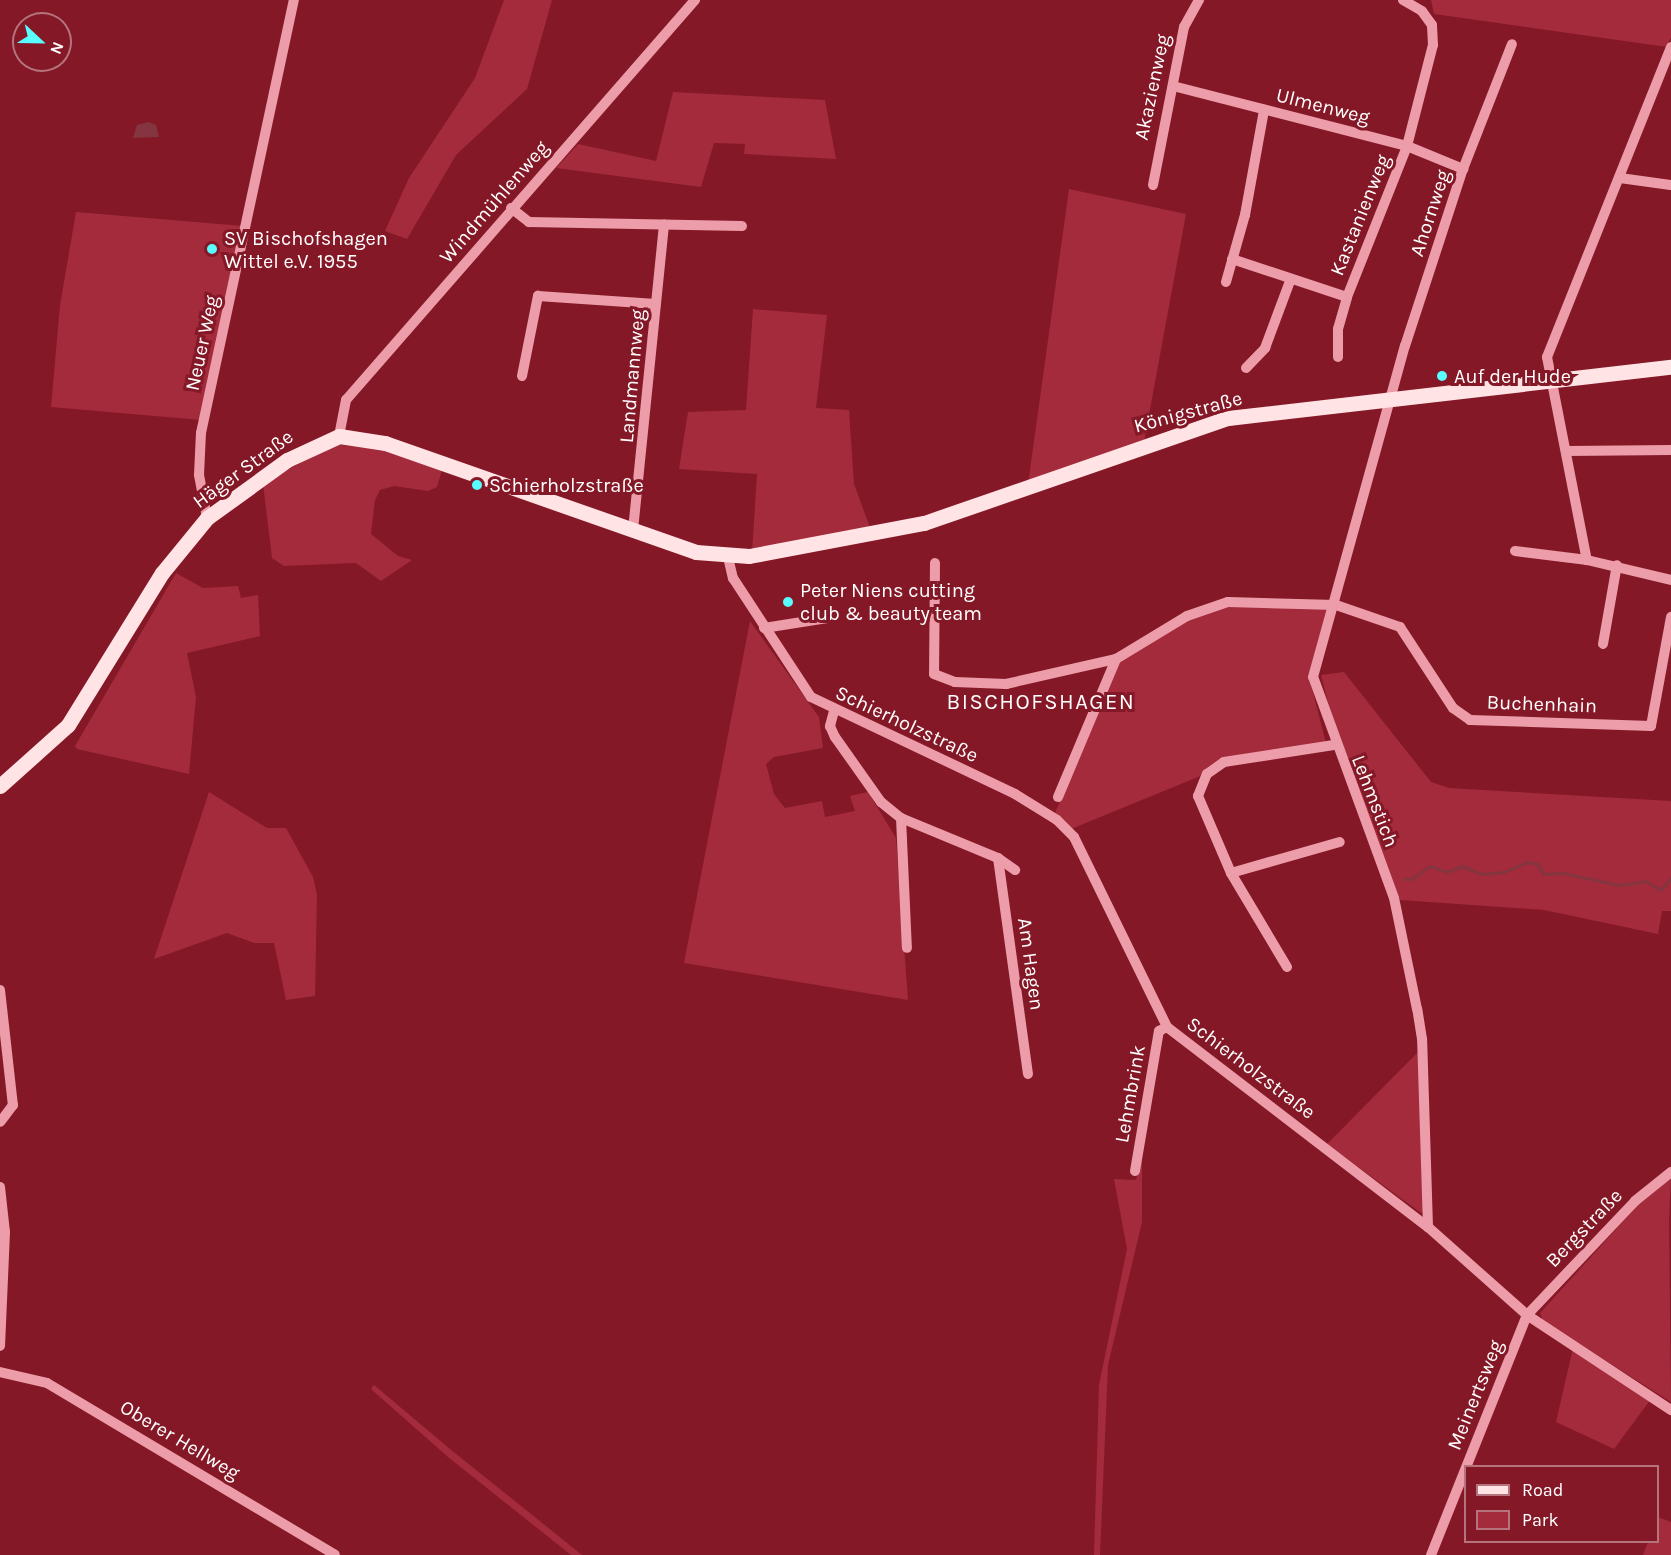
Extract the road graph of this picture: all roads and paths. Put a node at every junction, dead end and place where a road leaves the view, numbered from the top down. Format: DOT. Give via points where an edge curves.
graph roads {
  1 [pos="294,0"];
  2 [pos="695,0"];
  3 [pos="1199,0"];
  4 [pos="1403,0"];
  5 [pos="1512,44"];
  6 [pos="1671,47"];
  7 [pos="1173,86"];
  8 [pos="1264,110"];
  9 [pos="1407,146"];
  10 [pos="1463,169"];
  11 [pos="1620,178"];
  12 [pos="1153,185"];
  13 [pos="1671,185"];
  14 [pos="511,208"];
  15 [pos="664,225"];
  16 [pos="742,226"];
  17 [pos="1232,259"];
  18 [pos="1290,281"];
  19 [pos="1226,282"];
  20 [pos="1347,297"];
  21 [pos="656,304"];
  22 [pos="1338,357"];
  23 [pos="1671,367"];
  24 [pos="1246,368"];
  25 [pos="522,376"];
  26 [pos="1550,381"];
  27 [pos="1392,398"];
  28 [pos="339,436"];
  29 [pos="1671,450"];
  30 [pos="1567,451"];
  31 [pos="207,518"];
  32 [pos="633,530"];
  33 [pos="1515,551"];
  34 [pos="729,557"];
  35 [pos="1587,560"];
  36 [pos="935,563"];
  37 [pos="1617,565"];
  38 [pos="1671,580"];
  39 [pos="1335,605"];
  40 [pos="1671,617"];
  41 [pos="827,618"];
  42 [pos="764,628"];
  43 [pos="1603,644"];
  44 [pos="1116,659"];
  45 [pos="834,711"];
  46 [pos="1334,745"];
  47 [pos="0,786"];
  48 [pos="1058,797"];
  49 [pos="901,818"];
  50 [pos="1340,842"];
  51 [pos="998,858"];
  52 [pos="1016,870"];
  53 [pos="1231,873"];
  54 [pos="907,948"];
  55 [pos="1287,967"];
  56 [pos="0,990"];
  57 [pos="1167,1027"];
  58 [pos="1028,1074"];
  59 [pos="0,1122"];
  60 [pos="1134,1171"];
  61 [pos="1671,1172"];
  62 [pos="0,1187"];
  63 [pos="1428,1227"];
  64 [pos="1527,1315"];
  65 [pos="0,1346"];
  66 [pos="0,1372"];
  67 [pos="1671,1410"];
  68 [pos="1467,1465"];
  69 [pos="1464,1472"];
  70 [pos="335,1555"];
  71 [pos="1431,1555"];
  1 -- 31 [label="street, Neuer Weg" via="201,433 199,475"];
  2 -- 14 [label="street, Windmühlenweg"];
  3 -- 7 [label="street, Akazienweg" via="1184,27"];
  4 -- 9 [label="street" via="1422,11 1432,25 1433,45"];
  5 -- 10 [label="street, Ahornweg"];
  6 -- 11 [label="street"];
  7 -- 8 [label="street, Ulmenweg"];
  7 -- 12 [label="street, Akazienweg"];
  8 -- 9 [label="street, Ulmenweg"];
  8 -- 17 [label="street"];
  9 -- 10 [label="street, Ulmenweg"];
  9 -- 20 [label="street, Kastanienweg"];
  10 -- 27 [label="street, Ahornweg"];
  11 -- 13 [label="street"];
  11 -- 26 [label="street" via="1547,357"];
  14 -- 15 [label="street" via="529,222"];
  14 -- 28 [label="street, Windmühlenweg" via="346,400"];
  15 -- 16 [label="street"];
  15 -- 21 [label="street, Landmannweg"];
  17 -- 18 [label="street, Kastanienweg"];
  17 -- 19 [label="street"];
  18 -- 20 [label="street, Kastanienweg"];
  18 -- 24 [label="street" via="1265,348"];
  20 -- 22 [label="street, Kastanienweg" via="1338,329"];
  21 -- 25 [label="street" via="538,296"];
  21 -- 32 [label="street, Landmannweg"];
  23 -- 26 [label="main road, Königstraße"];
  26 -- 27 [label="main road, Königstraße"];
  26 -- 30 [label="street"];
  27 -- 34 [label="main road, Königstraße" via="1228,418 924,523 838,542"];
  27 -- 39 [label="street, Lehmstich"];
  28 -- 31 [label="main road, Häger Straße" via="287,460"];
  28 -- 32 [label="main road" via="385,443"];
  29 -- 30 [label="street"];
  30 -- 35 [label="street"];
  31 -- 47 [label="main road, Häger Straße" via="162,573 68,725"];
  32 -- 34 [label="main road" via="696,552"];
  33 -- 35 [label="street"];
  34 -- 42 [label="street, Schierholzstraße" via="733,578"];
  35 -- 37 [label="street"];
  36 -- 44 [label="street" via="934,674 955,682 1006,684"];
  37 -- 38 [label="street"];
  37 -- 43 [label="street"];
  39 -- 40 [label="street, Buchenhain" via="1400,627 1453,708 1470,720 1628,726 1651,726"];
  39 -- 44 [label="street" via="1228,602 1187,616"];
  39 -- 46 [label="street, Lehmstich" via="1313,676"];
  41 -- 42 [label="street"];
  42 -- 45 [label="street, Schierholzstraße" via="811,697"];
  44 -- 48 [label="street"];
  45 -- 49 [label="street" via="830,726 835,737 881,802"];
  45 -- 57 [label="street, Schierholzstraße" via="1015,794 1057,820 1074,837"];
  46 -- 53 [label="street" via="1224,762 1208,774 1198,796"];
  46 -- 63 [label="street, Lehmstich" via="1394,898 1417,1009 1430,1181"];
  49 -- 51 [label="street"];
  49 -- 54 [label="street"];
  50 -- 53 [label="street"];
  51 -- 52 [label="street"];
  51 -- 58 [label="street, Am Hagen"];
  53 -- 55 [label="street"];
  56 -- 59 [label="street" via="13,1106"];
  57 -- 60 [label="street, Lehmbrink" via="1159,1032"];
  57 -- 63 [label="street, Schierholzstraße"];
  61 -- 64 [label="street, Bergstraße" via="1635,1201"];
  62 -- 65 [label="street" via="5,1232"];
  63 -- 64 [label="street, Schierholzstraße"];
  64 -- 67 [label="street, Schierholzstraße"];
  64 -- 68 [label="street, Meinertsweg"];
  66 -- 70 [label="street, Oberer Hellweg" via="47,1383"];
  69 -- 71 [label="street, Meinertsweg"];
}
